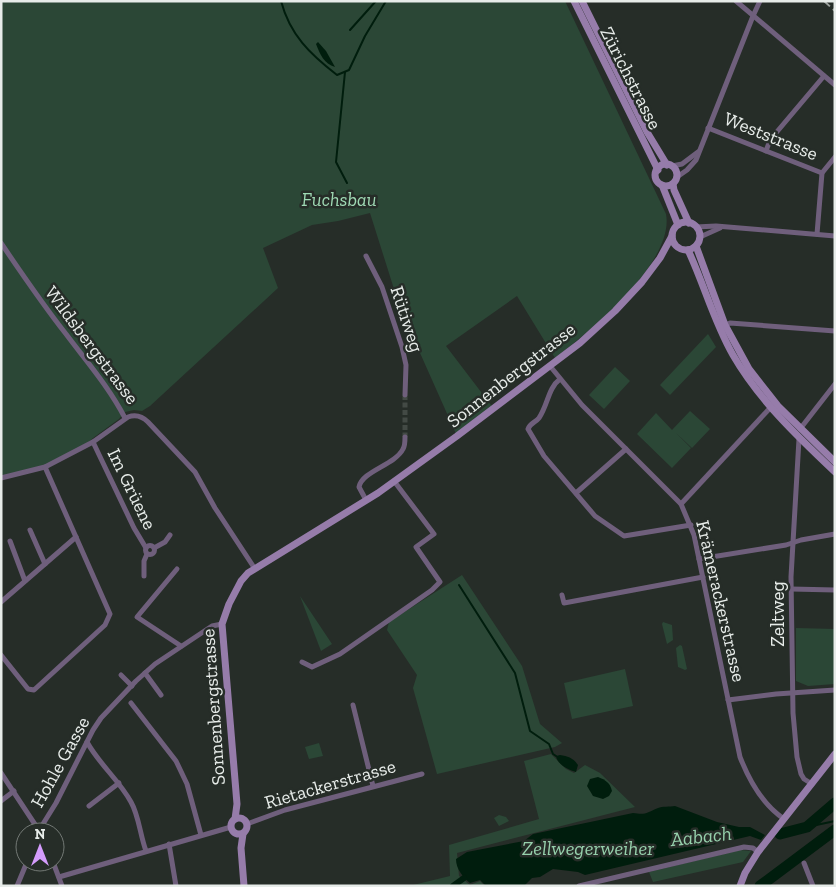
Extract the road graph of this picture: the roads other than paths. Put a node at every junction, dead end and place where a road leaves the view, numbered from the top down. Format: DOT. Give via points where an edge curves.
graph roads {
  1 [pos="574,1"];
  2 [pos="582,1"];
  3 [pos="736,1"];
  4 [pos="760,1"];
  5 [pos="753,16"];
  6 [pos="824,76"];
  7 [pos="835,85"];
  8 [pos="708,128"];
  9 [pos="766,151"];
  10 [pos="698,152"];
  11 [pos="835,157"];
  12 [pos="669,166"];
  13 [pos="658,170"];
  14 [pos="822,173"];
  15 [pos="675,180"];
  16 [pos="662,185"];
  17 [pos="678,225"];
  18 [pos="692,225"];
  19 [pos="723,228"];
  20 [pos="817,234"];
  21 [pos="672,236"];
  22 [pos="835,236"];
  23 [pos="700,237"];
  24 [pos="1,243"];
  25 [pos="696,246"];
  26 [pos="678,248"];
  27 [pos="688,250"];
  28 [pos="366,256"];
  29 [pos="660,258"];
  30 [pos="725,325"];
  31 [pos="835,331"];
  32 [pos="550,366"];
  33 [pos="560,379"];
  34 [pos="835,384"];
  35 [pos="405,395"];
  36 [pos="770,408"];
  37 [pos="125,418"];
  38 [pos="800,429"];
  39 [pos="405,438"];
  40 [pos="800,439"];
  41 [pos="93,442"];
  42 [pos="626,449"];
  43 [pos="835,462"];
  44 [pos="44,467"];
  45 [pos="835,472"];
  46 [pos="1,478"];
  47 [pos="394,482"];
  48 [pos="576,493"];
  49 [pos="366,500"];
  50 [pos="681,504"];
  51 [pos="691,525"];
  52 [pos="30,530"];
  53 [pos="835,534"];
  54 [pos="170,535"];
  55 [pos="76,537"];
  56 [pos="10,541"];
  57 [pos="793,543"];
  58 [pos="146,550"];
  59 [pos="699,559"];
  60 [pos="45,564"];
  61 [pos="177,569"];
  62 [pos="255,569"];
  63 [pos="144,576"];
  64 [pos="703,577"];
  65 [pos="25,581"];
  66 [pos="791,589"];
  67 [pos="835,590"];
  68 [pos="562,595"];
  69 [pos="1,602"];
  70 [pos="222,624"];
  71 [pos="181,646"];
  72 [pos="1,654"];
  73 [pos="302,662"];
  74 [pos="145,673"];
  75 [pos="121,675"];
  76 [pos="132,686"];
  77 [pos="835,690"];
  78 [pos="794,693"];
  79 [pos="161,695"];
  80 [pos="728,700"];
  81 [pos="131,703"];
  82 [pos="352,705"];
  83 [pos="86,742"];
  84 [pos="835,754"];
  85 [pos="1,773"];
  86 [pos="422,774"];
  87 [pos="119,783"];
  88 [pos="812,784"];
  89 [pos="373,786"];
  90 [pos="14,791"];
  91 [pos="1,802"];
  92 [pos="89,806"];
  93 [pos="238,819"];
  94 [pos="784,820"];
  95 [pos="33,822"];
  96 [pos="44,822"];
  97 [pos="247,824"];
  98 [pos="231,827"];
  99 [pos="239,834"];
  100 [pos="201,835"];
  101 [pos="169,844"];
  102 [pos="146,851"];
  103 [pos="758,852"];
  104 [pos="804,862"];
  105 [pos="23,872"];
  106 [pos="57,872"];
  107 [pos="59,877"];
  108 [pos="17,886"];
  109 [pos="62,886"];
  110 [pos="176,886"];
  111 [pos="244,886"];
  112 [pos="579,886"];
  113 [pos="740,886"];
  114 [pos="813,886"];
  1 -- 13 [label="main road, Zürichstrasse"];
  2 -- 12 [label="main road, Zürichstrasse" via="647,132"];
  3 -- 5 [label="street"];
  4 -- 5 [label="street"];
  5 -- 6 [label="street"];
  5 -- 8 [label="street"];
  6 -- 7 [label="street"];
  6 -- 9 [label="street" via="770,140"];
  8 -- 9 [label="street, Weststrasse"];
  8 -- 10 [label="street"];
  9 -- 14 [label="street, Weststrasse"];
  10 -- 12 [label="street" via="682,164"];
  10 -- 15 [label="street" via="692,165"];
  11 -- 14 [label="street"];
  12 -- 13 [label="main road"];
  12 -- 15 [label="main road" via="676,170"];
  13 -- 16 [label="main road" via="656,178"];
  14 -- 20 [label="street"];
  15 -- 16 [label="main road" via="668,186"];
  15 -- 18 [label="main road"];
  16 -- 17 [label="main road"];
  17 -- 18 [label="main road"];
  17 -- 21 [label="main road"];
  18 -- 19 [label="street"];
  18 -- 23 [label="main road"];
  19 -- 20 [label="street"];
  19 -- 23 [label="street"];
  20 -- 22 [label="street"];
  21 -- 26 [label="main road"];
  21 -- 29 [label="main road, Sonnenbergstrasse"];
  23 -- 25 [label="main road"];
  24 -- 37 [label="street, Wildsbergstrasse" via="47,310 98,373"];
  25 -- 27 [label="main road"];
  25 -- 30 [label="main road"];
  26 -- 27 [label="main road"];
  26 -- 29 [label="main road, Sonnenbergstrasse"];
  27 -- 36 [label="main road" via="732,354"];
  28 -- 35 [label="street, Rütiweg" via="382,287 402,347 406,366"];
  29 -- 32 [label="main road, Sonnenbergstrasse" via="615,311"];
  30 -- 31 [label="street"];
  30 -- 38 [label="main road" via="749,369"];
  32 -- 33 [label="street, Krämerackerstrasse"];
  32 -- 47 [label="main road, Sonnenbergstrasse"];
  33 -- 42 [label="street, Krämerackerstrasse"];
  33 -- 48 [label="street" via="553,384 546,406 528,429 544,456"];
  34 -- 38 [label="street"];
  36 -- 40 [label="main road"];
  36 -- 50 [label="street"];
  37 -- 41 [label="street"];
  37 -- 62 [label="street, Wildsbergstrasse" via="133,415 144,418 195,472"];
  38 -- 43 [label="main road"];
  39 -- 49 [label="street" via="403,449 395,458 362,480 359,487"];
  40 -- 45 [label="main road"];
  40 -- 57 [label="street, Zeltweg"];
  41 -- 44 [label="street"];
  41 -- 58 [label="street, Im Grüene"];
  42 -- 48 [label="street"];
  42 -- 50 [label="street, Krämerackerstrasse"];
  44 -- 46 [label="street"];
  44 -- 55 [label="street"];
  47 -- 49 [label="main road, Sonnenbergstrasse"];
  47 -- 73 [label="street" via="434,534 416,547 440,582 340,654 312,668"];
  48 -- 51 [label="street" via="595,516 624,536"];
  49 -- 62 [label="main road, Sonnenbergstrasse"];
  50 -- 51 [label="street, Krämerackerstrasse"];
  51 -- 59 [label="street, Krämerackerstrasse"];
  52 -- 60 [label="street"];
  53 -- 57 [label="street"];
  54 -- 58 [label="street, Im Grüene" via="165,542"];
  55 -- 60 [label="street"];
  55 -- 72 [label="street" via="110,614 105,625 34,690 28,689"];
  56 -- 65 [label="street"];
  57 -- 59 [label="street"];
  57 -- 66 [label="street, Zeltweg"];
  58 -- 63 [label="street, Im Grüene"];
  59 -- 64 [label="street, Krämerackerstrasse"];
  60 -- 65 [label="street"];
  61 -- 71 [label="street" via="137,618"];
  62 -- 70 [label="main road, Sonnenbergstrasse" via="241,581"];
  64 -- 68 [label="street" via="564,603"];
  64 -- 80 [label="street, Krämerackerstrasse"];
  65 -- 69 [label="street"];
  66 -- 67 [label="street"];
  66 -- 78 [label="street, Zeltweg"];
  70 -- 71 [label="street, Hohle Gasse" via="212,626"];
  70 -- 93 [label="main road, Sonnenbergstrasse"];
  71 -- 74 [label="street, Hohle Gasse"];
  74 -- 76 [label="street, Hohle Gasse"];
  74 -- 79 [label="street"];
  75 -- 76 [label="street"];
  76 -- 83 [label="street, Hohle Gasse" via="101,718"];
  77 -- 78 [label="street"];
  78 -- 80 [label="street"];
  78 -- 88 [label="street, Zeltweg" via="801,774"];
  80 -- 94 [label="street, Krämerackerstrasse" via="740,757 748,776 774,812"];
  81 -- 100 [label="street" via="176,761 187,784"];
  82 -- 89 [label="street"];
  83 -- 87 [label="street"];
  83 -- 96 [label="street, Hohle Gasse"];
  84 -- 88 [label="main road"];
  85 -- 90 [label="street"];
  86 -- 89 [label="street, Rietackerstrasse"];
  87 -- 92 [label="street"];
  87 -- 102 [label="street" via="132,804"];
  88 -- 94 [label="main road"];
  89 -- 97 [label="street, Rietackerstrasse"];
  90 -- 91 [label="street"];
  90 -- 95 [label="street"];
  93 -- 97 [label="main road"];
  93 -- 98 [label="main road"];
  94 -- 103 [label="main road"];
  97 -- 99 [label="main road" via="247,829"];
  98 -- 99 [label="main road"];
  98 -- 100 [label="street"];
  99 -- 111 [label="main road"];
  100 -- 101 [label="street"];
  101 -- 102 [label="street"];
  101 -- 110 [label="street"];
  102 -- 107 [label="street"];
  103 -- 112 [label="street" via="744,847"];
  103 -- 113 [label="main road"];
  104 -- 114 [label="street"];
  105 -- 108 [label="street"];
  106 -- 107 [label="street"];
  107 -- 109 [label="street"];
}
